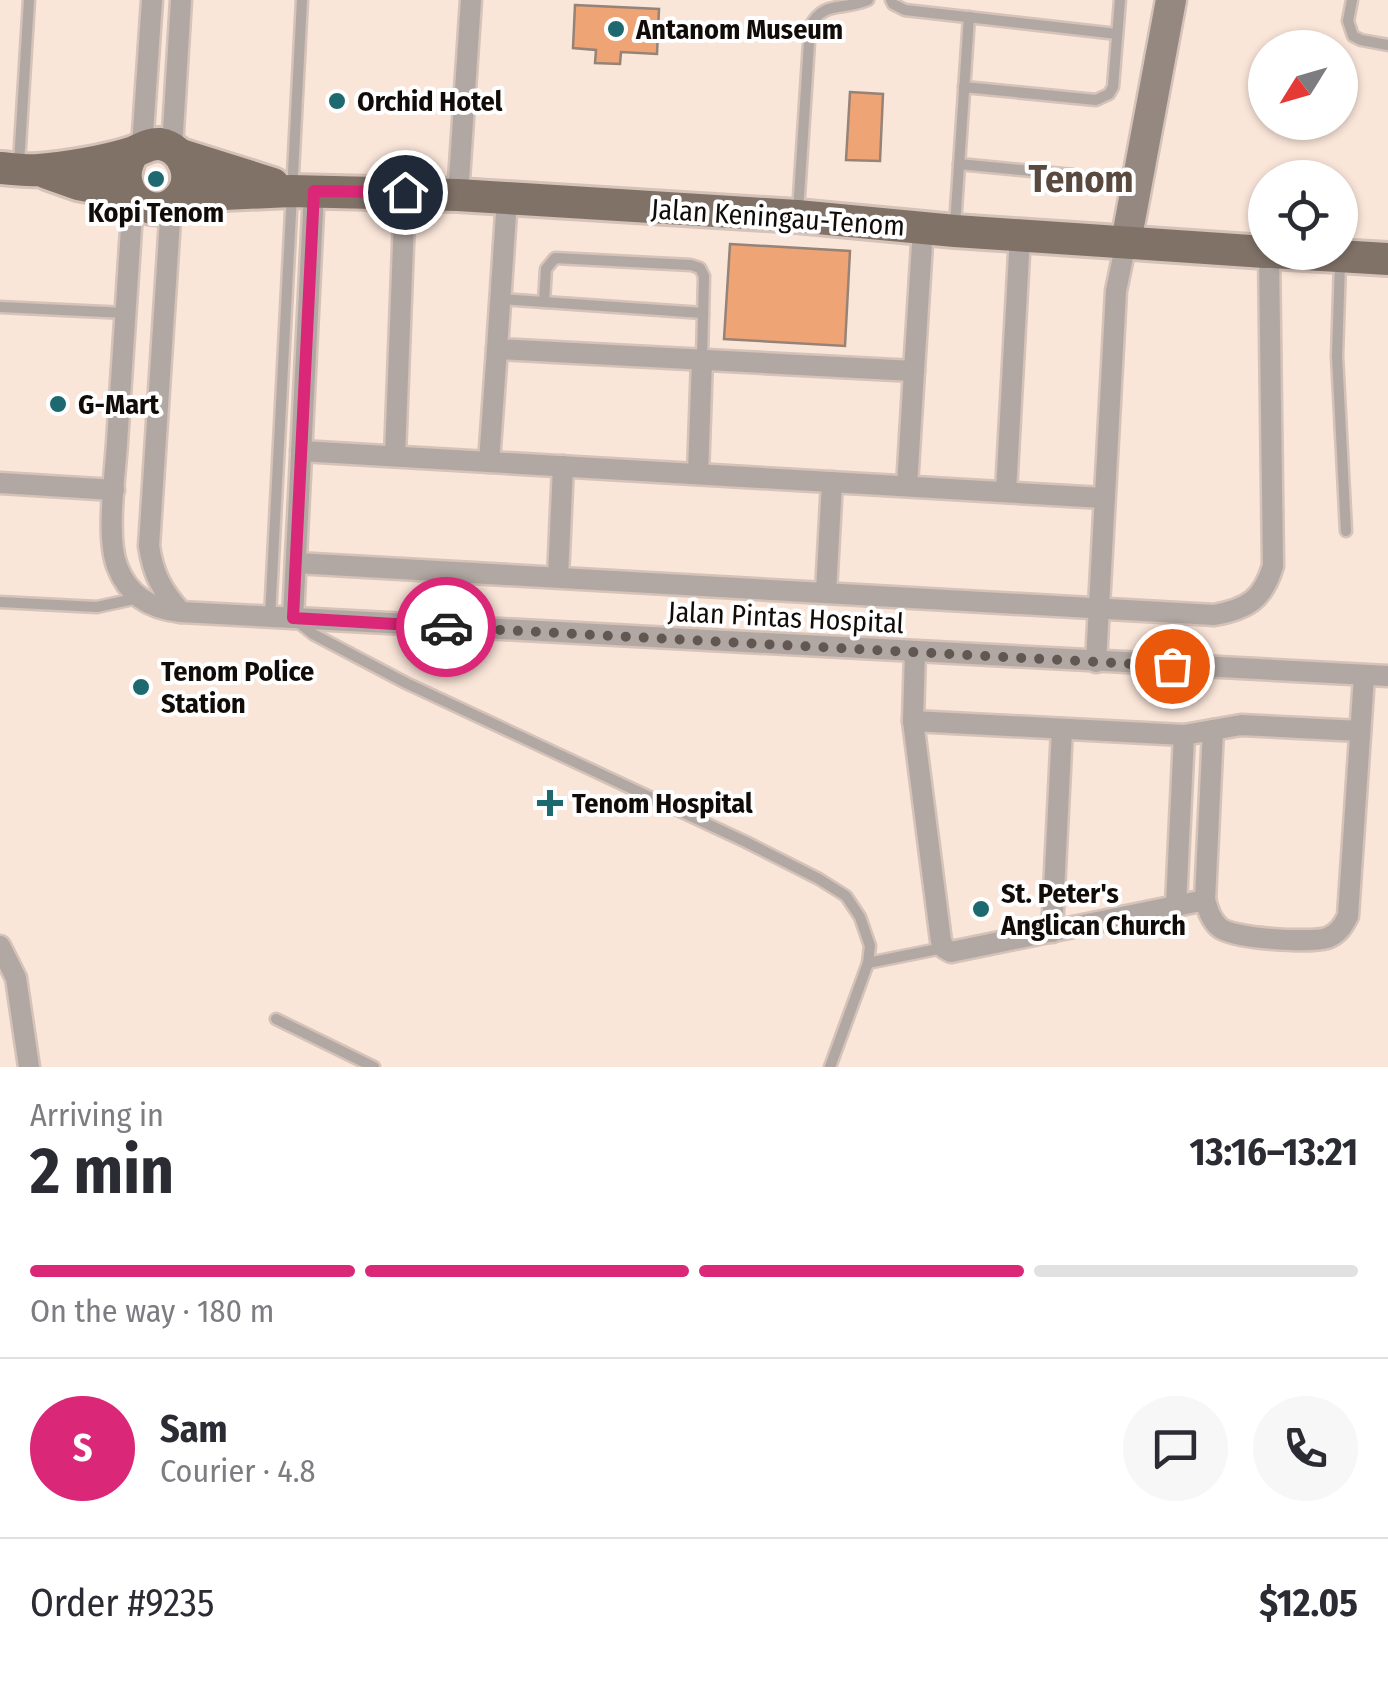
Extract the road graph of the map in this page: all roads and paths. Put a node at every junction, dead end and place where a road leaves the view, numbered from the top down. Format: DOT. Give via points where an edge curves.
graph roads {
  1 [pos="30,0"];
  2 [pos="152,0"];
  3 [pos="181,0"];
  4 [pos="302,0"];
  5 [pos="470,0"];
  6 [pos="868,0"];
  7 [pos="891,0"];
  8 [pos="1120,0"];
  9 [pos="1172,0"];
  10 [pos="1352,0"];
  11 [pos="969,17"];
  12 [pos="1118,34"];
  13 [pos="1388,45"];
  14 [pos="964,87"];
  15 [pos="158,151"];
  16 [pos="960,164"];
  17 [pos="19,169"];
  18 [pos="1073,175"];
  19 [pos="303,191"];
  20 [pos="405,192"];
  21 [pos="458,195"];
  22 [pos="132,196"];
  23 [pos="507,198"];
  24 [pos="176,200"];
  25 [pos="798,216"];
  26 [pos="939,230"];
  27 [pos="1020,235"];
  28 [pos="1126,242"];
  29 [pos="1248,251"];
  30 [pos="1358,257"];
  31 [pos="1388,258"];
  32 [pos="1269,270"];
  33 [pos="1340,270"];
  34 [pos="500,299"];
  35 [pos="544,302"];
  36 [pos="0,307"];
  37 [pos="126,313"];
  38 [pos="703,313"];
  39 [pos="497,349"];
  40 [pos="702,360"];
  41 [pos="914,371"];
  42 [pos="301,450"];
  43 [pos="395,456"];
  44 [pos="489,462"];
  45 [pos="563,466"];
  46 [pos="698,474"];
  47 [pos="832,482"];
  48 [pos="0,483"];
  49 [pos="907,486"];
  50 [pos="114,490"];
  51 [pos="1006,492"];
  52 [pos="1103,498"];
  53 [pos="1346,531"];
  54 [pos="296,563"];
  55 [pos="152,564"];
  56 [pos="117,567"];
  57 [pos="558,577"];
  58 [pos="826,592"];
  59 [pos="138,598"];
  60 [pos="0,602"];
  61 [pos="1099,608"];
  62 [pos="181,612"];
  63 [pos="270,617"];
  64 [pos="293,618"];
  65 [pos="915,652"];
  66 [pos="1096,662"];
  67 [pos="1364,676"];
  68 [pos="1388,676"];
  69 [pos="914,722"];
  70 [pos="1062,729"];
  71 [pos="1213,730"];
  72 [pos="1360,731"];
  73 [pos="1184,734"];
  74 [pos="1205,900"];
  75 [pos="1176,906"];
  76 [pos="1052,932"];
  77 [pos="0,946"];
  78 [pos="944,948"];
  79 [pos="868,963"];
  80 [pos="276,1019"];
  81 [pos="28,1067"];
  82 [pos="374,1067"];
  83 [pos="830,1067"];
  1 -- 17 [label="lane"];
  2 -- 15 [label="street"];
  3 -- 15 [label="street"];
  4 -- 19 [label="lane"];
  5 -- 21 [label="street"];
  6 -- 25 [label="lane" via="822,10 810,27"];
  7 -- 11 [label="lane" via="905,10"];
  8 -- 12 [label="lane"];
  9 -- 28 [label="street"];
  10 -- 13 [label="lane" via="1353,36"];
  11 -- 12 [label="lane"];
  11 -- 14 [label="lane"];
  12 -- 14 [label="lane" via="1114,88 1103,98"];
  14 -- 16 [label="lane"];
  15 -- 17 [label="main road"];
  15 -- 19 [label="main road, Jalan Keningau-Tenom"];
  15 -- 22 [label="main road" via="128,160 124,177"];
  15 -- 24 [label="main road" via="186,165"];
  16 -- 18 [label="lane"];
  16 -- 26 [label="lane"];
  17 -- 22 [label="main road"];
  19 -- 20 [label="main road, Jalan Keningau-Tenom"];
  19 -- 24 [label="main road, Jalan Keningau-Tenom"];
  19 -- 42 [label="street"];
  19 -- 63 [label="lane"];
  20 -- 21 [label="main road, Jalan Keningau-Tenom"];
  20 -- 43 [label="street"];
  21 -- 23 [label="main road, Jalan Keningau-Tenom"];
  22 -- 24 [label="main road" via="161,208"];
  22 -- 37 [label="street"];
  23 -- 25 [label="main road, Jalan Keningau-Tenom"];
  23 -- 34 [label="street"];
  24 -- 55 [label="street"];
  25 -- 26 [label="main road, Jalan Keningau-Tenom"];
  26 -- 27 [label="main road, Jalan Keningau-Tenom"];
  26 -- 41 [label="street"];
  27 -- 28 [label="main road, Jalan Keningau-Tenom"];
  27 -- 51 [label="street"];
  28 -- 29 [label="main road, Jalan Keningau-Tenom"];
  28 -- 52 [label="street" via="1116,290"];
  30 -- 31 [label="main road, Jalan Keningau-Tenom"];
  32 -- 61 [label="street" via="1268,584 1257,599 1214,615"];
  33 -- 53 [label="lane"];
  34 -- 35 [label="lane"];
  34 -- 39 [label="street"];
  35 -- 38 [label="lane"];
  35 -- 38 [label="lane" via="546,269 555,258 692,264 704,276"];
  36 -- 37 [label="lane"];
  37 -- 50 [label="street"];
  38 -- 40 [label="lane"];
  39 -- 40 [label="street"];
  39 -- 44 [label="street"];
  40 -- 41 [label="street"];
  40 -- 46 [label="street"];
  41 -- 49 [label="street"];
  42 -- 43 [label="street"];
  42 -- 54 [label="street"];
  43 -- 44 [label="street"];
  44 -- 45 [label="street"];
  45 -- 46 [label="street"];
  45 -- 57 [label="street"];
  46 -- 47 [label="street"];
  47 -- 49 [label="street"];
  47 -- 58 [label="street"];
  48 -- 50 [label="street"];
  49 -- 51 [label="street"];
  50 -- 56 [label="street"];
  51 -- 52 [label="street"];
  52 -- 61 [label="street"];
  54 -- 57 [label="street"];
  54 -- 64 [label="street"];
  55 -- 56 [label="street"];
  55 -- 62 [label="street"];
  56 -- 59 [label="street"];
  57 -- 58 [label="street"];
  58 -- 61 [label="street"];
  59 -- 60 [label="lane" via="97,607"];
  59 -- 62 [label="street, Jalan Pintas Hospital"];
  61 -- 66 [label="street"];
  62 -- 63 [label="street, Jalan Pintas Hospital"];
  63 -- 64 [label="street, Jalan Pintas Hospital"];
  64 -- 65 [label="street, Jalan Pintas Hospital"];
  64 -- 79 [label="lane" via="406,683 819,879 846,896 860,917"];
  65 -- 66 [label="street, Jalan Pintas Hospital"];
  65 -- 69 [label="street"];
  66 -- 67 [label="street, Jalan Pintas Hospital"];
  67 -- 68 [label="street, Jalan Pintas Hospital"];
  67 -- 72 [label="street"];
  69 -- 70 [label="street"];
  69 -- 78 [label="street"];
  70 -- 73 [label="street"];
  70 -- 76 [label="street"];
  71 -- 72 [label="street" via="1241,725"];
  71 -- 73 [label="street"];
  71 -- 74 [label="street"];
  72 -- 74 [label="street" via="1348,916 1341,929 1314,940 1236,936 1221,930"];
  73 -- 75 [label="street"];
  74 -- 75 [label="street"];
  75 -- 76 [label="street"];
  76 -- 78 [label="street" via="958,952"];
  77 -- 81 [label="street" via="16,978"];
  78 -- 79 [label="lane"];
  79 -- 83 [label="lane"];
  80 -- 82 [label="lane"];
}
